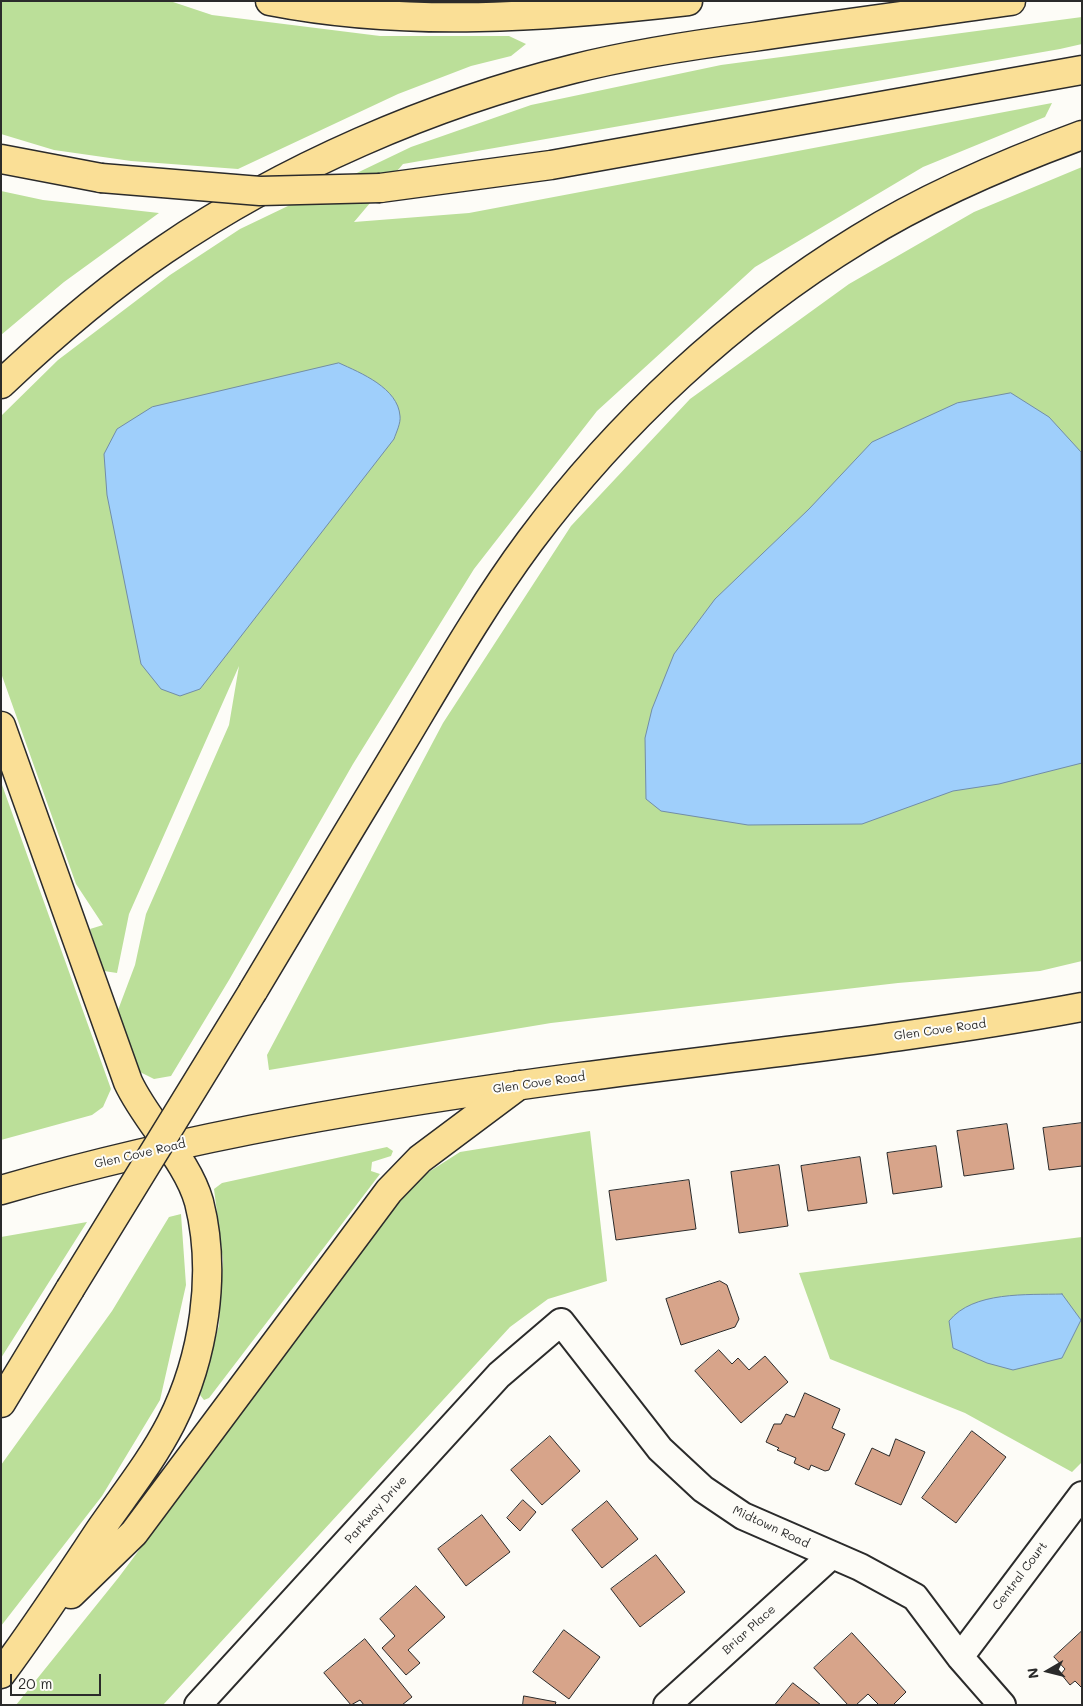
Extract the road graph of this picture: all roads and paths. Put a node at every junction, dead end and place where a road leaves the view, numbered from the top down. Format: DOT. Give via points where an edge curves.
graph roads {
  1 [pos="270,1"];
  2 [pos="688,1"];
  3 [pos="1011,1"];
  4 [pos="1082,70"];
  5 [pos="1082,135"];
  6 [pos="1,159"];
  7 [pos="1,384"];
  8 [pos="1,726"];
  9 [pos="1082,1006"];
  10 [pos="519,1085"];
  11 [pos="168,1146"];
  12 [pos="1,1190"];
  13 [pos="561,1322"];
  14 [pos="1,1402"];
  15 [pos="1082,1495"];
  16 [pos="832,1555"];
  17 [pos="29,1636"];
  18 [pos="960,1657"];
  19 [pos="1,1674"];
  20 [pos="198,1705"];
  21 [pos="667,1705"];
  22 [pos="1002,1705"];
  1 -- 2 [label="main road" via="406,17 470,18 581,13"];
  3 -- 7 [label="main road" via="631,57 519,83 419,118 364,140 264,190 171,245 66,325"];
  4 -- 6 [label="main road, bridge" via="551,165 380,188 260,191 101,178"];
  5 -- 14 [label="main road, bridge" via="960,186 860,238 810,271 681,374 601,454 530,542 466,634 253,991"];
  8 -- 11 [label="main road" via="128,1082"];
  9 -- 10 [label="main road, Glen Cove Road" via="956,1029"];
  10 -- 11 [label="main road, Glen Cove Road" via="308,1118"];
  10 -- 17 [label="main road" via="406,1172 134,1533"];
  11 -- 12 [label="main road, Glen Cove Road"];
  11 -- 17 [label="main road" via="198,1200 206,1245 205,1303 193,1366 184,1393 156,1450"];
  13 -- 16 [label="street, Midtown Road" via="660,1449 703,1489 743,1516"];
  13 -- 20 [label="street, Parkway Drive" via="499,1375"];
  15 -- 18 [label="street, Central Court"];
  16 -- 18 [label="street, Midtown Road" via="914,1597"];
  16 -- 21 [label="street, Briar Place"];
  17 -- 19 [label="main road"];
  18 -- 22 [label="street, Midtown Road"];
}
